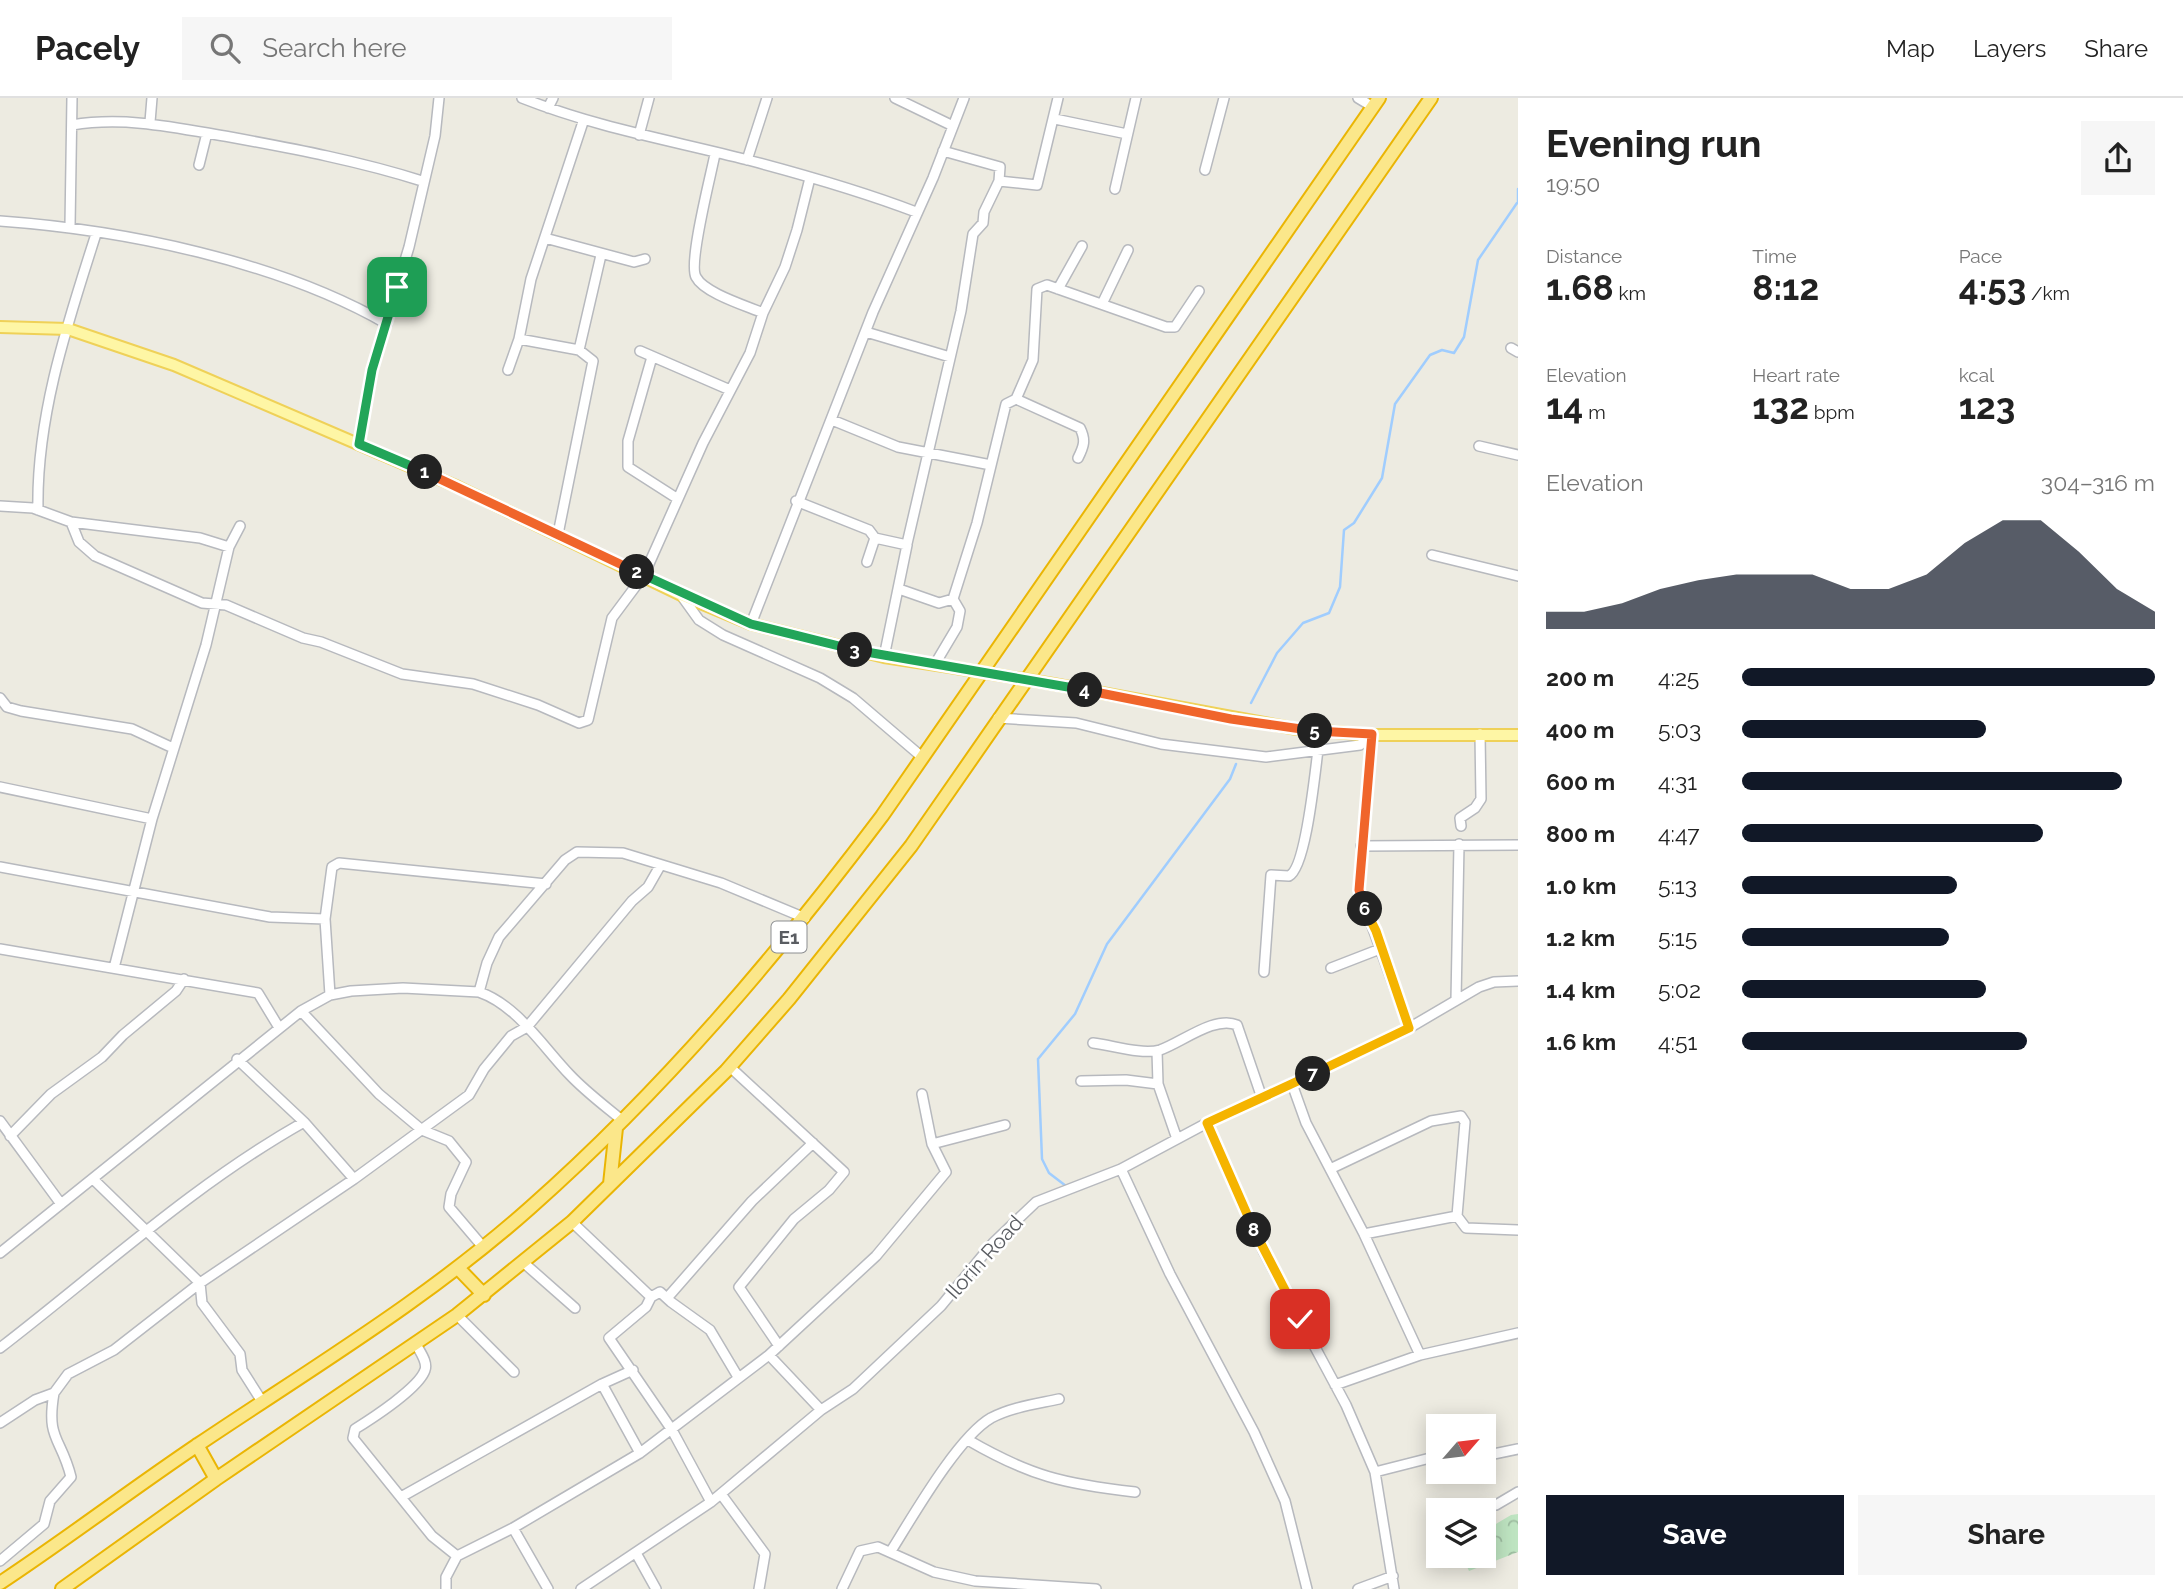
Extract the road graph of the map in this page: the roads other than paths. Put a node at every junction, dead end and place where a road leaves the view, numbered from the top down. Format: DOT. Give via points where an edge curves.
graph roads {
  1 [pos="72,98"];
  2 [pos="152,98"];
  3 [pos="439,98"];
  4 [pos="522,98"];
  5 [pos="553,98"];
  6 [pos="649,98"];
  7 [pos="767,98"];
  8 [pos="895,98"];
  9 [pos="964,98"];
  10 [pos="1058,98"];
  11 [pos="1136,98"];
  12 [pos="1224,98"];
  13 [pos="1358,98"];
  14 [pos="1431,98"];
  15 [pos="1376,103"];
  16 [pos="548,108"];
  17 [pos="1055,119"];
  18 [pos="150,122"];
  19 [pos="583,122"];
  20 [pos="72,125"];
  21 [pos="953,126"];
  22 [pos="207,133"];
  23 [pos="1127,134"];
  24 [pos="639,135"];
  25 [pos="943,151"];
  26 [pos="715,154"];
  27 [pos="747,160"];
  28 [pos="199,165"];
  29 [pos="1205,170"];
  30 [pos="810,178"];
  31 [pos="422,181"];
  32 [pos="999,181"];
  33 [pos="1115,189"];
  34 [pos="916,212"];
  35 [pos="0,221"];
  36 [pos="70,226"];
  37 [pos="96,234"];
  38 [pos="545,238"];
  39 [pos="1082,246"];
  40 [pos="1128,250"];
  41 [pos="601,255"];
  42 [pos="645,259"];
  43 [pos="1058,289"];
  44 [pos="1199,291"];
  45 [pos="1102,304"];
  46 [pos="763,313"];
  47 [pos="387,324"];
  48 [pos="0,327"];
  49 [pos="68,329"];
  50 [pos="866,332"];
  51 [pos="519,339"];
  52 [pos="579,350"];
  53 [pos="640,351"];
  54 [pos="652,356"];
  55 [pos="950,357"];
  56 [pos="508,370"];
  57 [pos="730,390"];
  58 [pos="1016,399"];
  59 [pos="832,419"];
  60 [pos="359,444"];
  61 [pos="1479,446"];
  62 [pos="927,453"];
  63 [pos="1518,456"];
  64 [pos="1078,458"];
  65 [pos="991,465"];
  66 [pos="678,499"];
  67 [pos="796,501"];
  68 [pos="0,506"];
  69 [pos="38,510"];
  70 [pos="71,522"];
  71 [pos="240,526"];
  72 [pos="558,534"];
  73 [pos="875,538"];
  74 [pos="229,547"];
  75 [pos="906,548"];
  76 [pos="1432,555"];
  77 [pos="867,562"];
  78 [pos="644,575"];
  79 [pos="1518,576"];
  80 [pos="899,589"];
  81 [pos="681,595"];
  82 [pos="953,600"];
  83 [pos="212,606"];
  84 [pos="751,624"];
  85 [pos="884,657"];
  86 [pos="935,664"];
  87 [pos="0,698"];
  88 [pos="998,718"];
  89 [pos="1372,734"];
  90 [pos="1480,734"];
  91 [pos="1518,735"];
  92 [pos="173,748"];
  93 [pos="1318,750"];
  94 [pos="922,757"];
  95 [pos="0,787"];
  96 [pos="152,819"];
  97 [pos="1461,826"];
  98 [pos="1459,844"];
  99 [pos="1518,845"];
  100 [pos="1361,846"];
  101 [pos="660,866"];
  102 [pos="0,867"];
  103 [pos="546,884"];
  104 [pos="133,891"];
  105 [pos="805,918"];
  106 [pos="325,919"];
  107 [pos="0,949"];
  108 [pos="1380,949"];
  109 [pos="114,968"];
  110 [pos="1331,968"];
  111 [pos="1264,972"];
  112 [pos="184,979"];
  113 [pos="1518,981"];
  114 [pos="479,992"];
  115 [pos="330,995"];
  116 [pos="1456,1000"];
  117 [pos="301,1011"];
  118 [pos="278,1026"];
  119 [pos="527,1027"];
  120 [pos="1409,1028"];
  121 [pos="1093,1043"];
  122 [pos="1157,1051"];
  123 [pos="237,1059"];
  124 [pos="730,1066"];
  125 [pos="1082,1081"];
  126 [pos="1158,1084"];
  127 [pos="1292,1084"];
  128 [pos="922,1094"];
  129 [pos="1262,1098"];
  130 [pos="0,1121"];
  131 [pos="304,1122"];
  132 [pos="1207,1123"];
  133 [pos="620,1125"];
  134 [pos="1005,1125"];
  135 [pos="422,1130"];
  136 [pos="10,1136"];
  137 [pos="1177,1139"];
  138 [pos="813,1143"];
  139 [pos="932,1144"];
  140 [pos="1121,1168"];
  141 [pos="1330,1169"];
  142 [pos="93,1179"];
  143 [pos="354,1180"];
  144 [pos="610,1184"];
  145 [pos="61,1204"];
  146 [pos="1457,1216"];
  147 [pos="572,1222"];
  148 [pos="1518,1230"];
  149 [pos="147,1231"];
  150 [pos="1364,1234"];
  151 [pos="483,1247"];
  152 [pos="0,1253"];
  153 [pos="524,1263"];
  154 [pos="458,1268"];
  155 [pos="200,1283"];
  156 [pos="484,1295"];
  157 [pos="651,1297"];
  158 [pos="668,1297"];
  159 [pos="575,1308"];
  160 [pos="457,1315"];
  161 [pos="1518,1333"];
  162 [pos="416,1344"];
  163 [pos="779,1346"];
  164 [pos="0,1348"];
  165 [pos="769,1355"];
  166 [pos="1420,1355"];
  167 [pos="633,1370"];
  168 [pos="514,1372"];
  169 [pos="738,1377"];
  170 [pos="602,1384"];
  171 [pos="1335,1385"];
  172 [pos="54,1392"];
  173 [pos="1059,1399"];
  174 [pos="263,1403"];
  175 [pos="821,1410"];
  176 [pos="0,1423"];
  177 [pos="671,1430"];
  178 [pos="968,1440"];
  179 [pos="197,1445"];
  180 [pos="1518,1449"];
  181 [pos="640,1453"];
  182 [pos="1496,1454"];
  183 [pos="1426,1459"];
  184 [pos="1375,1472"];
  185 [pos="216,1479"];
  186 [pos="1135,1492"];
  187 [pos="1518,1492"];
  188 [pos="721,1494"];
  189 [pos="401,1497"];
  190 [pos="710,1502"];
  191 [pos="1496,1505"];
  192 [pos="513,1528"];
  193 [pos="891,1550"];
  194 [pos="636,1553"];
  195 [pos="457,1556"];
  196 [pos="0,1561"];
  197 [pos="1393,1576"];
  198 [pos="0,1583"];
  199 [pos="62,1589"];
  200 [pos="446,1589"];
  201 [pos="548,1589"];
  202 [pos="581,1589"];
  203 [pos="656,1589"];
  204 [pos="759,1589"];
  205 [pos="842,1589"];
  206 [pos="1096,1589"];
  207 [pos="1307,1589"];
  208 [pos="1358,1589"];
  209 [pos="1394,1589"];
  1 -- 20 [label="street"];
  2 -- 18 [label="street"];
  3 -- 31 [label="street" via="435,136"];
  4 -- 16 [label="street"];
  5 -- 16 [label="street"];
  6 -- 24 [label="street"];
  7 -- 27 [label="street"];
  8 -- 21 [label="street"];
  9 -- 21 [label="street"];
  10 -- 17 [label="street"];
  11 -- 23 [label="street"];
  12 -- 29 [label="street"];
  13 -- 15 [label="street"];
  14 -- 88 [label="highway, E1"];
  15 -- 94 [label="highway, E1"];
  16 -- 19 [label="street"];
  17 -- 23 [label="street"];
  17 -- 32 [label="street" via="1037,185"];
  18 -- 20 [label="street"];
  18 -- 22 [label="street"];
  19 -- 24 [label="street"];
  19 -- 38 [label="street"];
  20 -- 36 [label="street"];
  21 -- 25 [label="street"];
  22 -- 28 [label="street"];
  22 -- 31 [label="street" via="297,147"];
  23 -- 33 [label="street"];
  24 -- 26 [label="street"];
  25 -- 32 [label="street" via="1000,167"];
  25 -- 34 [label="street"];
  26 -- 27 [label="street"];
  26 -- 46 [label="street" via="694,260 696,278 707,288"];
  27 -- 30 [label="street"];
  30 -- 34 [label="street"];
  30 -- 46 [label="street" via="793,243"];
  31 -- 47 [label="street"];
  32 -- 55 [label="street" via="983,223 973,234"];
  34 -- 50 [label="street"];
  35 -- 36 [label="street"];
  36 -- 37 [label="street"];
  37 -- 47 [label="street" via="275,274"];
  37 -- 49 [label="street"];
  38 -- 41 [label="street"];
  38 -- 51 [label="street"];
  39 -- 43 [label="street"];
  40 -- 45 [label="street"];
  41 -- 42 [label="street" via="634,262"];
  41 -- 52 [label="street"];
  43 -- 45 [label="street"];
  43 -- 58 [label="street" via="1041,285 1037,289 1033,360"];
  44 -- 45 [label="street" via="1175,327"];
  46 -- 57 [label="street"];
  47 -- 60 [label="street" via="372,370"];
  48 -- 49 [label="main road"];
  49 -- 60 [label="main road" via="174,365"];
  49 -- 69 [label="street" via="51,395"];
  50 -- 55 [label="street"];
  50 -- 59 [label="street"];
  51 -- 52 [label="street"];
  51 -- 56 [label="street"];
  52 -- 72 [label="street" via="593,361"];
  53 -- 54 [label="street"];
  54 -- 57 [label="street"];
  54 -- 66 [label="street" via="628,441 628,467"];
  55 -- 62 [label="street"];
  57 -- 66 [label="street"];
  58 -- 64 [label="street" via="1080,428 1085,437"];
  58 -- 65 [label="street" via="1006,404"];
  59 -- 62 [label="street" via="898,447"];
  59 -- 67 [label="street"];
  60 -- 72 [label="main road"];
  61 -- 63 [label="street"];
  62 -- 65 [label="street"];
  62 -- 75 [label="street"];
  65 -- 82 [label="street"];
  66 -- 78 [label="street"];
  67 -- 73 [label="street" via="869,530"];
  67 -- 84 [label="street"];
  68 -- 69 [label="street"];
  69 -- 70 [label="street"];
  70 -- 74 [label="street" via="200,538"];
  70 -- 83 [label="street" via="79,542 95,556"];
  71 -- 74 [label="street"];
  72 -- 78 [label="main road"];
  73 -- 75 [label="street"];
  73 -- 77 [label="street"];
  74 -- 83 [label="street"];
  75 -- 80 [label="street"];
  76 -- 79 [label="street"];
  78 -- 81 [label="main road"];
  78 -- 83 [label="street" via="612,618 593,711 588,720 579,723 473,684 402,674 226,605"];
  80 -- 82 [label="street" via="939,603"];
  80 -- 85 [label="street"];
  81 -- 84 [label="main road"];
  81 -- 94 [label="street" via="699,620 853,698"];
  82 -- 86 [label="street" via="960,611 957,627"];
  83 -- 92 [label="street" via="206,645"];
  84 -- 85 [label="main road"];
  85 -- 86 [label="main road"];
  86 -- 89 [label="main road, bridge" via="1297,729"];
  87 -- 92 [label="street" via="7,707 21,711 132,729"];
  88 -- 93 [label="street" via="1067,722 1161,744 1265,757"];
  88 -- 124 [label="highway, E1" via="911,846"];
  89 -- 90 [label="main road"];
  89 -- 93 [label="street" via="1360,745"];
  89 -- 100 [label="street"];
  90 -- 91 [label="main road"];
  90 -- 97 [label="street" via="1481,799 1460,818"];
  92 -- 96 [label="street"];
  93 -- 111 [label="street" via="1297,868 1289,876 1271,875"];
  94 -- 105 [label="highway, E1"];
  95 -- 96 [label="street"];
  96 -- 104 [label="street"];
  98 -- 99 [label="street"];
  98 -- 100 [label="street"];
  98 -- 116 [label="street"];
  100 -- 108 [label="street" via="1359,890"];
  101 -- 103 [label="street" via="623,853 578,852 565,860"];
  101 -- 105 [label="street" via="721,883"];
  101 -- 119 [label="street" via="648,887"];
  102 -- 104 [label="street"];
  103 -- 106 [label="street" via="339,863 329,871"];
  103 -- 114 [label="street" via="499,937"];
  104 -- 106 [label="street" via="270,917"];
  104 -- 109 [label="street"];
  105 -- 133 [label="highway, E1" via="685,1058"];
  106 -- 115 [label="street"];
  107 -- 109 [label="street"];
  108 -- 110 [label="street"];
  108 -- 120 [label="street"];
  109 -- 112 [label="street"];
  112 -- 118 [label="street" via="258,993"];
  112 -- 136 [label="street" via="102,1058 51,1094"];
  113 -- 116 [label="street, Ilorin Road" via="1494,982"];
  114 -- 115 [label="street" via="404,988"];
  114 -- 119 [label="street"];
  115 -- 117 [label="street"];
  116 -- 120 [label="street, Ilorin Road"];
  117 -- 118 [label="street"];
  117 -- 135 [label="street" via="379,1094"];
  118 -- 123 [label="street"];
  119 -- 133 [label="street"];
  119 -- 135 [label="street" via="511,1036 469,1096"];
  120 -- 127 [label="street, Ilorin Road"];
  121 -- 122 [label="street"];
  122 -- 126 [label="street"];
  122 -- 129 [label="street" via="1220,1024 1237,1025"];
  123 -- 131 [label="street"];
  123 -- 142 [label="street"];
  124 -- 138 [label="street"];
  124 -- 144 [label="highway, E1"];
  125 -- 126 [label="street"];
  126 -- 137 [label="street"];
  127 -- 129 [label="street, Ilorin Road"];
  127 -- 141 [label="street"];
  128 -- 139 [label="street"];
  129 -- 132 [label="street, Ilorin Road"];
  130 -- 136 [label="street"];
  131 -- 143 [label="street"];
  131 -- 149 [label="street" via="260,1147"];
  132 -- 137 [label="street, Ilorin Road"];
  132 -- 171 [label="street" via="1264,1252"];
  133 -- 144 [label="highway"];
  133 -- 151 [label="highway, E1"];
  134 -- 139 [label="street"];
  135 -- 143 [label="street"];
  135 -- 151 [label="street" via="449,1141 466,1162 449,1208"];
  136 -- 145 [label="street"];
  137 -- 140 [label="street, Ilorin Road"];
  138 -- 158 [label="street" via="752,1201"];
  138 -- 163 [label="street" via="844,1172 794,1219 739,1287"];
  139 -- 163 [label="street" via="944,1165 944,1178 876,1256"];
  140 -- 175 [label="street, Ilorin Road" via="1029,1208 941,1306 853,1389"];
  140 -- 207 [label="street" via="1285,1501"];
  141 -- 146 [label="street" via="1431,1121 1461,1116 1465,1122"];
  141 -- 150 [label="street"];
  142 -- 145 [label="street"];
  142 -- 149 [label="street"];
  143 -- 155 [label="street"];
  144 -- 147 [label="highway, E1"];
  145 -- 152 [label="street"];
  146 -- 148 [label="street" via="1466,1228"];
  146 -- 150 [label="street"];
  147 -- 153 [label="highway, E1"];
  147 -- 157 [label="street"];
  149 -- 155 [label="street"];
  149 -- 164 [label="street"];
  150 -- 166 [label="street"];
  151 -- 154 [label="highway, E1"];
  153 -- 156 [label="highway, E1"];
  153 -- 159 [label="street"];
  154 -- 156 [label="highway"];
  154 -- 174 [label="highway, E1"];
  155 -- 172 [label="street" via="114,1350 68,1374"];
  155 -- 174 [label="street" via="202,1303 240,1354 242,1370"];
  156 -- 160 [label="highway, E1"];
  157 -- 158 [label="street" via="660,1292"];
  157 -- 167 [label="street" via="646,1307 609,1338"];
  158 -- 169 [label="street" via="710,1330"];
  160 -- 162 [label="highway, E1"];
  160 -- 168 [label="street"];
  161 -- 166 [label="street"];
  162 -- 185 [label="highway, E1"];
  162 -- 189 [label="street" via="425,1361 423,1374 387,1409 355,1429 353,1438"];
  163 -- 165 [label="street"];
  165 -- 169 [label="street"];
  165 -- 175 [label="street"];
  166 -- 171 [label="street"];
  167 -- 170 [label="street"];
  167 -- 177 [label="street"];
  169 -- 177 [label="street"];
  170 -- 181 [label="street"];
  170 -- 189 [label="street"];
  171 -- 184 [label="street"];
  172 -- 176 [label="street"];
  172 -- 196 [label="street" via="53,1437 71,1476 50,1501 47,1520"];
  173 -- 178 [label="street" via="1006,1411 989,1419"];
  174 -- 179 [label="highway, E1"];
  175 -- 188 [label="street, Ilorin Road"];
  177 -- 181 [label="street"];
  177 -- 190 [label="street"];
  178 -- 186 [label="street" via="1024,1471 1079,1486"];
  178 -- 193 [label="street" via="935,1481"];
  179 -- 185 [label="highway"];
  179 -- 198 [label="highway, E1"];
  180 -- 182 [label="street"];
  181 -- 192 [label="street"];
  183 -- 184 [label="street"];
  184 -- 197 [label="street"];
  185 -- 199 [label="highway, E1"];
  187 -- 191 [label="street"];
  188 -- 190 [label="street, Ilorin Road"];
  188 -- 204 [label="street" via="765,1554"];
  189 -- 195 [label="street" via="432,1536"];
  190 -- 194 [label="street, Ilorin Road"];
  192 -- 195 [label="street"];
  192 -- 201 [label="street"];
  193 -- 205 [label="street" via="869,1547 860,1551"];
  193 -- 206 [label="street" via="934,1572 955,1577"];
  194 -- 202 [label="street, Ilorin Road"];
  194 -- 203 [label="street"];
  195 -- 200 [label="street" via="446,1577"];
  197 -- 208 [label="street"];
  197 -- 209 [label="street"];
}
